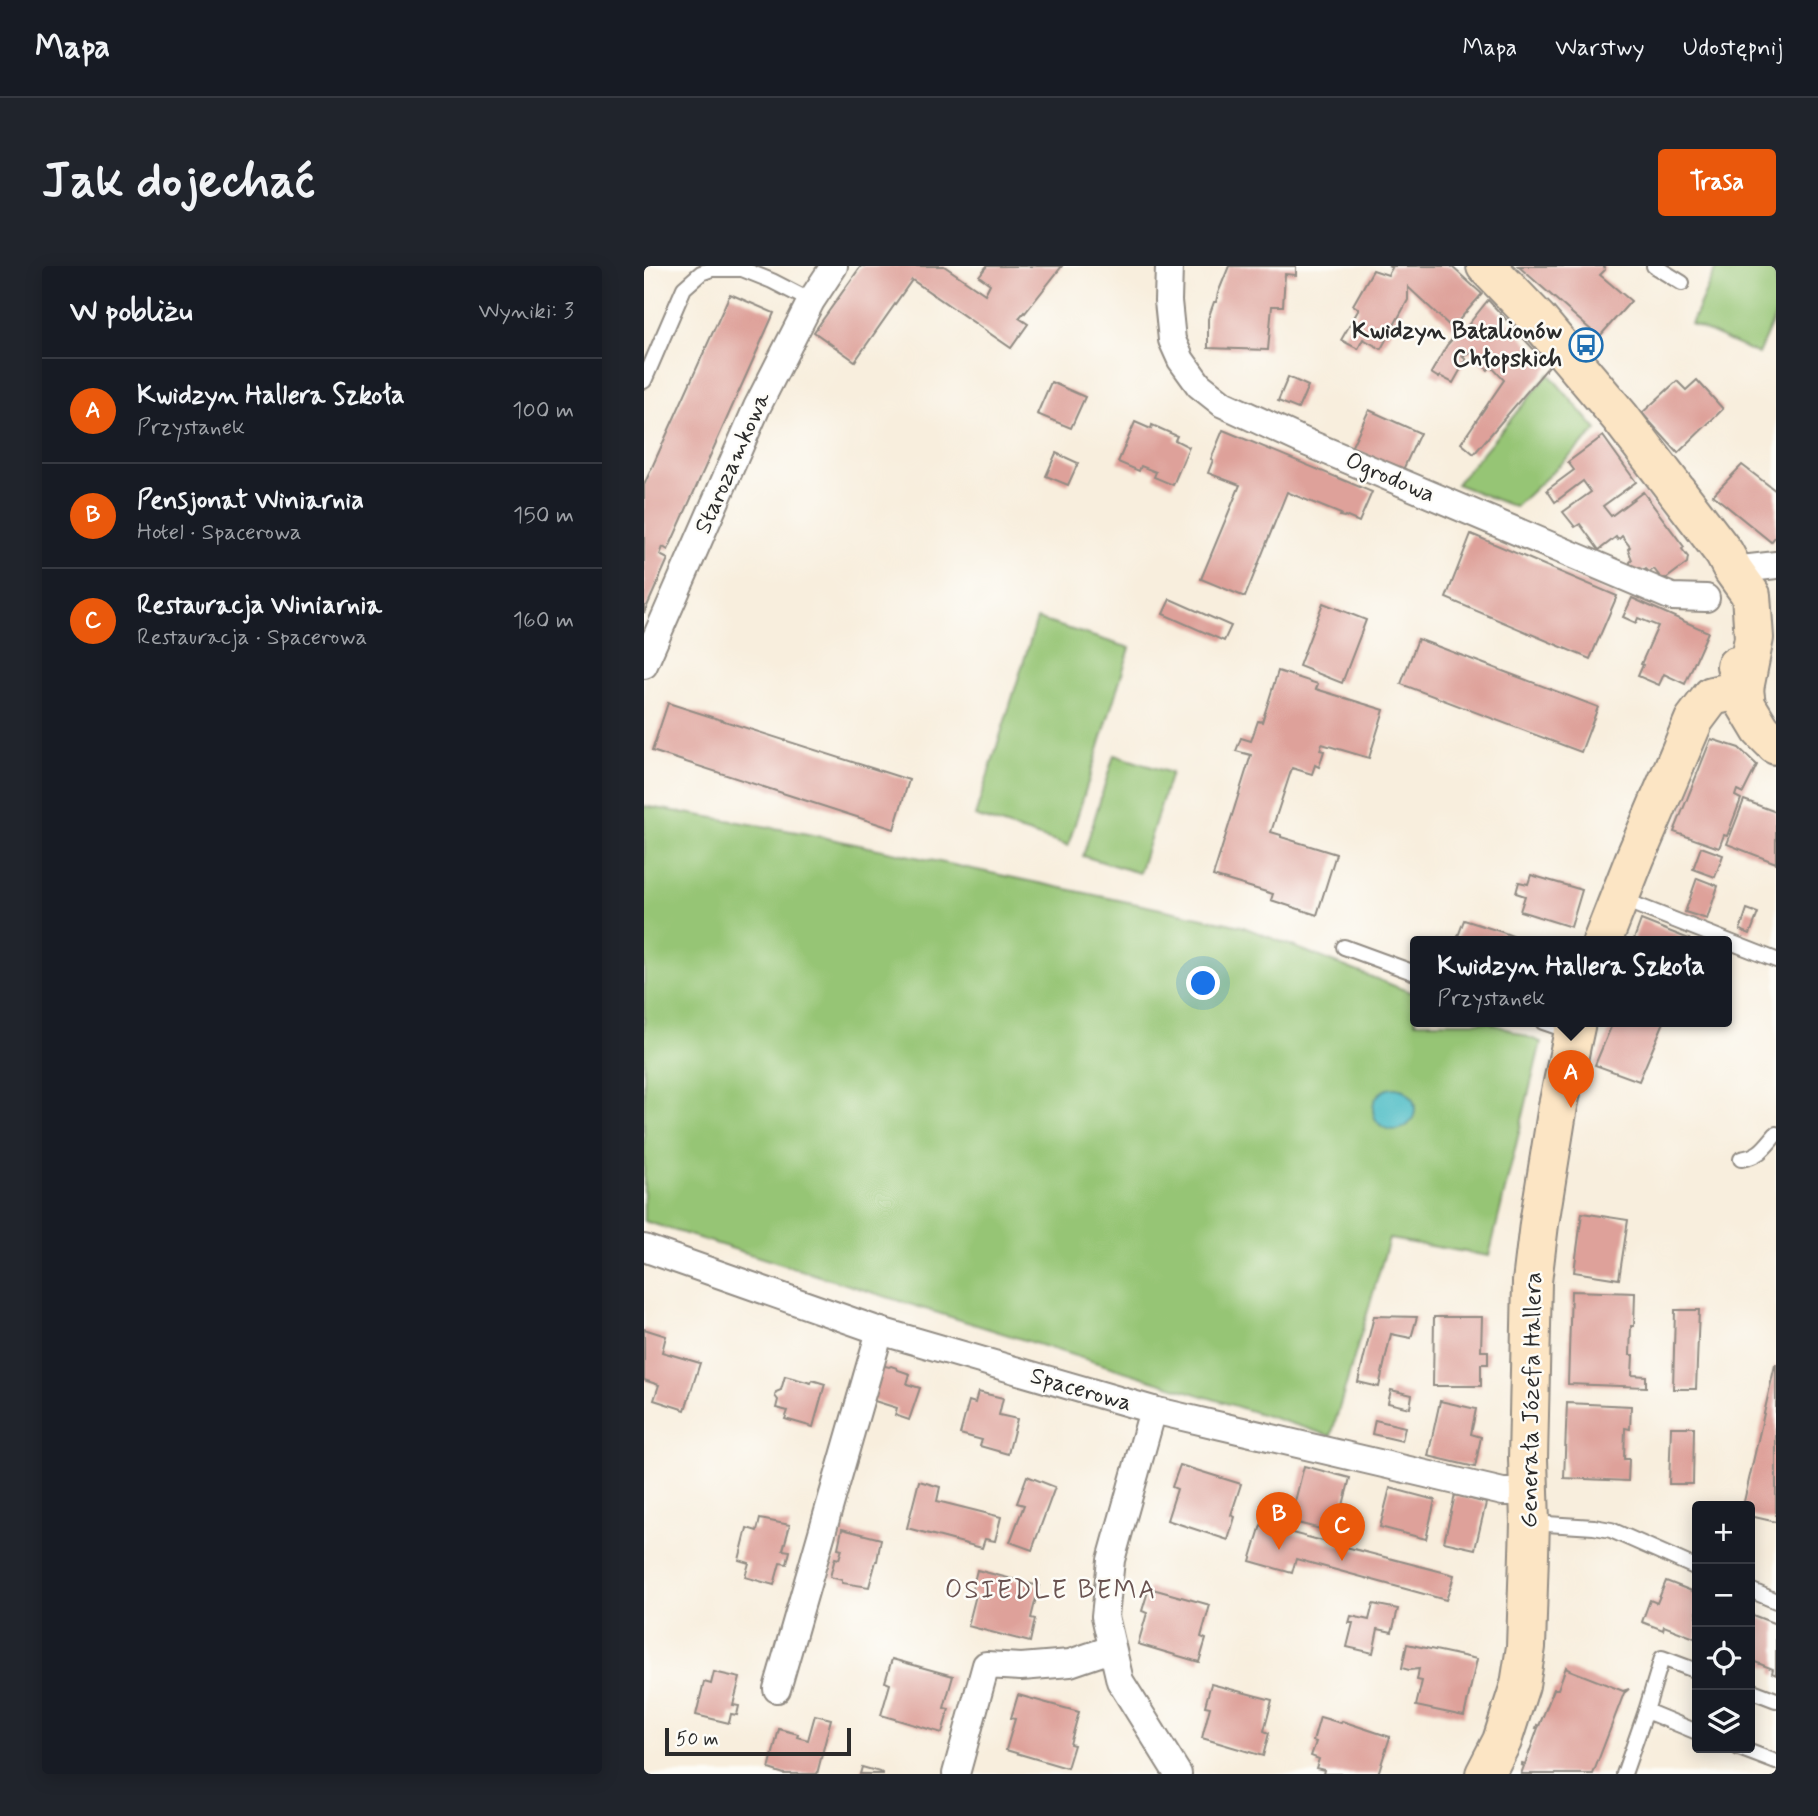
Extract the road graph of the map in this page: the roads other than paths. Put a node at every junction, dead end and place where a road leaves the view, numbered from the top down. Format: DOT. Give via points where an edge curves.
graph roads {
  1 [pos="834,266"];
  2 [pos="1169,266"];
  3 [pos="1486,266"];
  4 [pos="1654,266"];
  5 [pos="1682,283"];
  6 [pos="811,301"];
  7 [pos="644,381"];
  8 [pos="1776,565"];
  9 [pos="1733,570"];
  10 [pos="1706,598"];
  11 [pos="649,637"];
  12 [pos="644,665"];
  13 [pos="1744,689"];
  14 [pos="1776,745"];
  15 [pos="1619,898"];
  16 [pos="1604,936"];
  17 [pos="1715,936"];
  18 [pos="1732,943"];
  19 [pos="1344,947"];
  20 [pos="1776,960"];
  21 [pos="1410,971"];
  22 [pos="1564,1027"];
  23 [pos="1776,1134"];
  24 [pos="1741,1159"];
  25 [pos="644,1248"];
  26 [pos="880,1331"];
  27 [pos="1153,1410"];
  28 [pos="1529,1507"];
  29 [pos="1692,1565"];
  30 [pos="1755,1592"];
  31 [pos="1776,1601"];
  32 [pos="1111,1649"];
  33 [pos="1692,1669"];
  34 [pos="777,1689"];
  35 [pos="1755,1692"];
  36 [pos="1776,1700"];
  37 [pos="1646,1712"];
  38 [pos="1692,1729"];
  39 [pos="1752,1753"];
  40 [pos="1776,1762"];
  41 [pos="956,1774"];
  42 [pos="1178,1774"];
  43 [pos="1485,1774"];
  44 [pos="1624,1774"];
  1 -- 6 [label="street, Starozamkowa"];
  2 -- 10 [label="street, Ogrodowa" via="1172,340 1199,385 1223,404 1672,597"];
  3 -- 9 [label="street" via="1620,417"];
  4 -- 5 [label="lane"];
  6 -- 7 [label="lane" via="742,269 701,273 684,288"];
  6 -- 11 [label="street, Starozamkowa"];
  8 -- 9 [label="street"];
  9 -- 13 [label="street" via="1731,637"];
  11 -- 12 [label="street, Starozamkowa"];
  13 -- 14 [label="street" via="1746,705"];
  13 -- 15 [label="street" via="1712,695 1694,720"];
  15 -- 16 [label="street"];
  15 -- 17 [label="lane"];
  18 -- 20 [label="lane"];
  19 -- 21 [label="lane"];
  22 -- 28 [label="street, Generała Józefa Hallera" via="1558,1106 1532,1282"];
  23 -- 24 [label="lane" via="1763,1150"];
  25 -- 26 [label="street, Spacerowa"];
  26 -- 27 [label="street, Spacerowa"];
  26 -- 34 [label="street"];
  27 -- 28 [label="street, Spacerowa" via="1503,1492"];
  27 -- 32 [label="street" via="1111,1560 1105,1616"];
  28 -- 29 [label="lane" via="1611,1530"];
  28 -- 43 [label="street, Generała Józefa Hallera" via="1526,1647 1520,1685 1502,1741"];
  30 -- 31 [label="lane"];
  32 -- 41 [label="street" via="1070,1663 986,1665"];
  32 -- 42 [label="street" via="1120,1681"];
  33 -- 37 [label="lane" via="1662,1658"];
  35 -- 36 [label="lane"];
  37 -- 38 [label="lane"];
  37 -- 44 [label="lane"];
  39 -- 40 [label="lane"];
}
